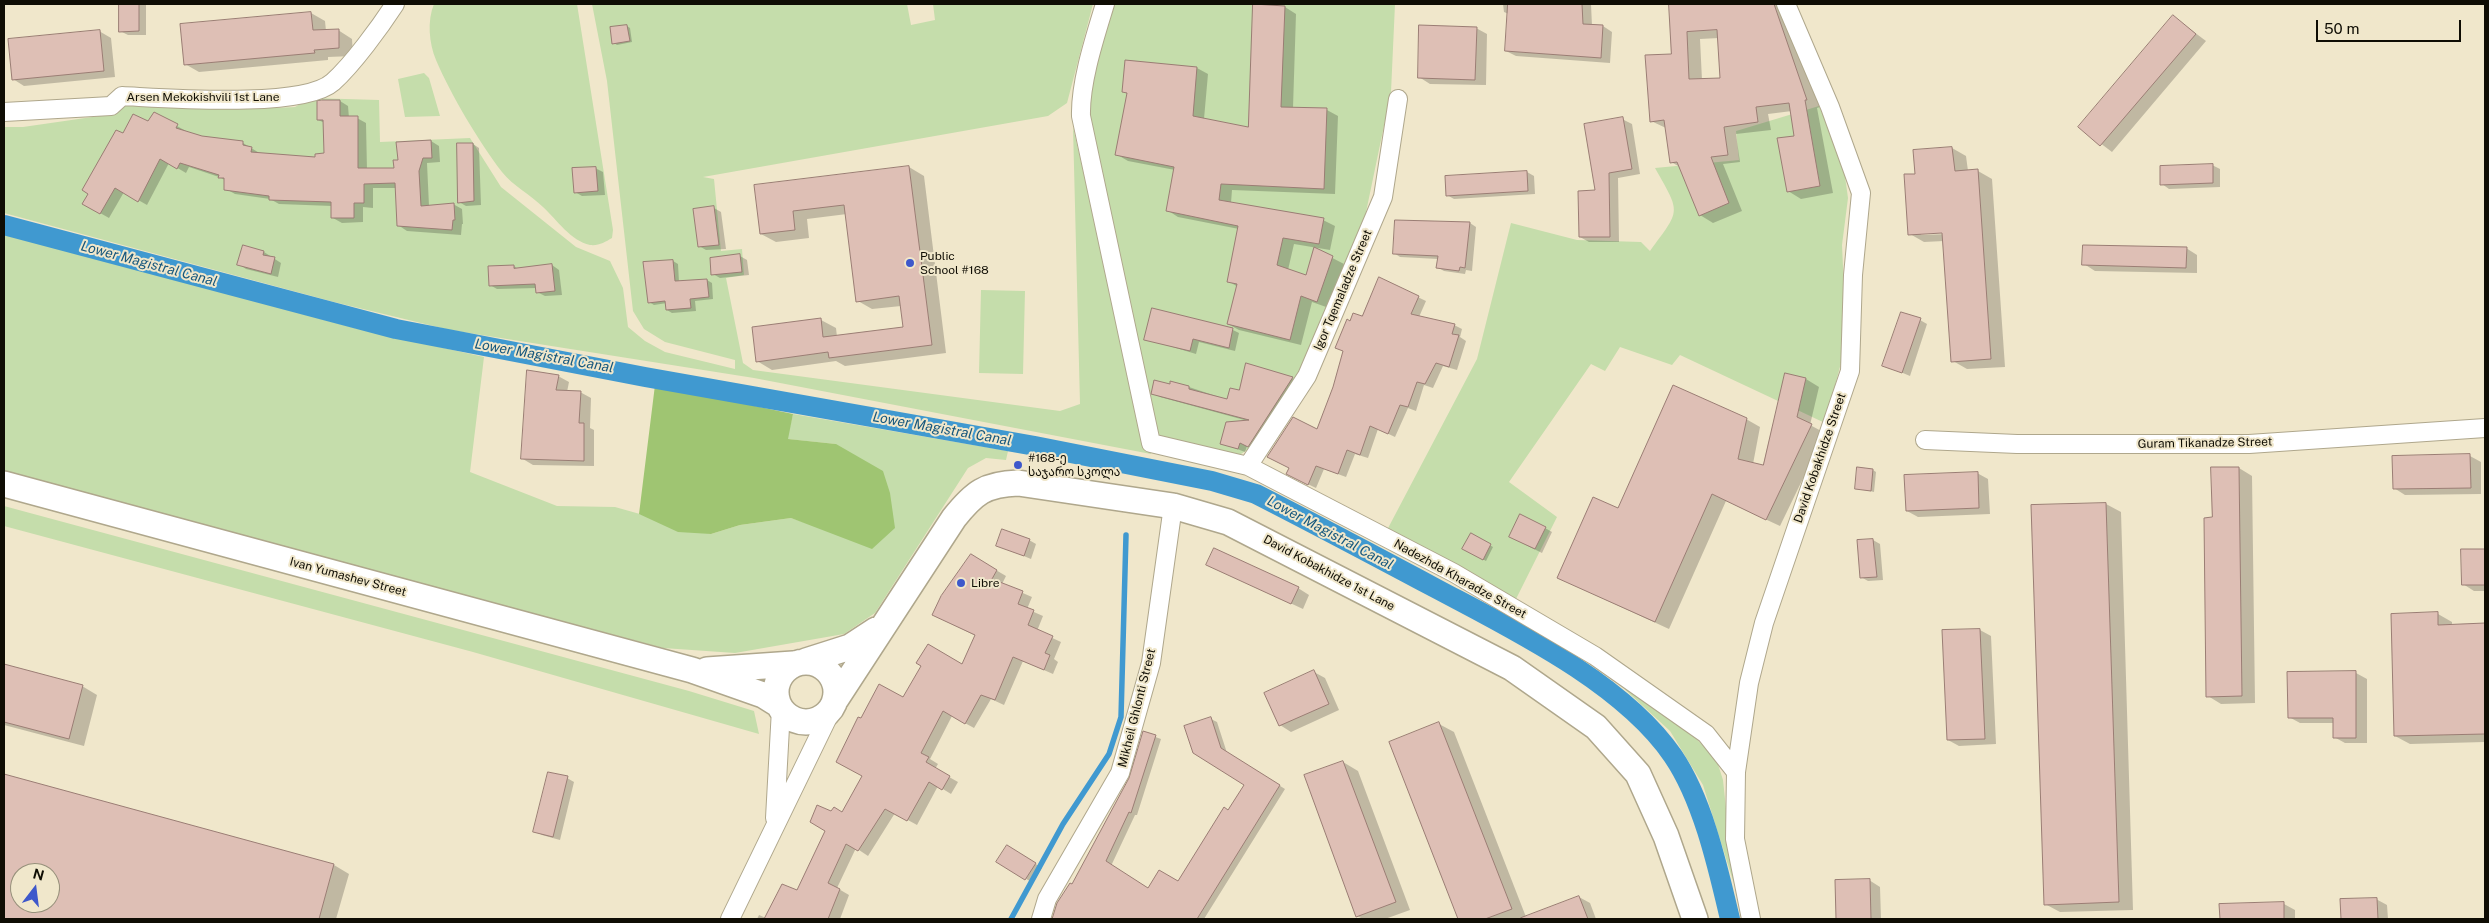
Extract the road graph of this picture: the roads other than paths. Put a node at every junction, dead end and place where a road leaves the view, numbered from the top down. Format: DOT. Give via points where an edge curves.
graph roads {
  1 [pos="395,4"];
  2 [pos="1105,4"];
  3 [pos="1786,4"];
  4 [pos="1398,99"];
  5 [pos="4,112"];
  6 [pos="2485,428"];
  7 [pos="1925,440"];
  8 [pos="1248,466"];
  9 [pos="4,484"];
  10 [pos="1173,506"];
  11 [pos="885,621"];
  12 [pos="800,662"];
  13 [pos="692,670"];
  14 [pos="834,704"];
  15 [pos="780,707"];
  16 [pos="1736,772"];
  17 [pos="775,824"];
  18 [pos="730,919"];
  19 [pos="1041,919"];
  20 [pos="1695,919"];
  21 [pos="1751,919"];
  1 -- 5 [label="street, Arsen Mekokishvili 1st Lane" via="332,83 307,94 272,99 122,96 110,106"];
  2 -- 8 [label="street, Nadezhda Kharadze Street" via="1094,40 1081,116 1152,443"];
  3 -- 16 [label="street, David Kobakhidze Street" via="1830,107 1861,193 1853,275 1850,371 1764,623 1749,683"];
  4 -- 8 [label="street, Igor Tqemaladze Street" via="1383,197 1307,376"];
  6 -- 7 [label="street, Guram Tikanadze Street" via="2249,444 2017,444"];
  8 -- 16 [label="street, Nadezhda Kharadze Street" via="1454,573 1595,656 1706,734"];
  9 -- 13 [label="street, Ivan Yumashev Street"];
  10 -- 11 [label="street, David Kobakhidze 1st Lane" via="1018,483 990,486 978,492 954,518"];
  10 -- 19 [label="street, Mikheil Ghlonti Street" via="1151,662 1120,773 1047,899"];
  10 -- 20 [label="street, David Kobakhidze 1st Lane" via="1228,522 1254,534 1503,664 1596,727 1638,774 1666,836"];
  11 -- 12 [label="street, David Kobakhidze 1st Lane" via="865,639 850,647"];
  11 -- 14 [label="street, David Kobakhidze 1st Lane"];
  12 -- 13 [label="street, Ivan Yumashev Street" via="746,669"];
  12 -- 14 [label="street" via="824,666 831,673 837,690"];
  12 -- 15 [label="street" via="781,674 776,697"];
  13 -- 15 [label="street, Ivan Yumashev Street" via="763,695"];
  14 -- 15 [label="street" via="816,720 807,722 797,721"];
  14 -- 17 [label="street"];
  15 -- 17 [label="street"];
  16 -- 21 [label="street, David Kobakhidze Street" via="1735,839"];
  17 -- 18 [label="street"];
}
